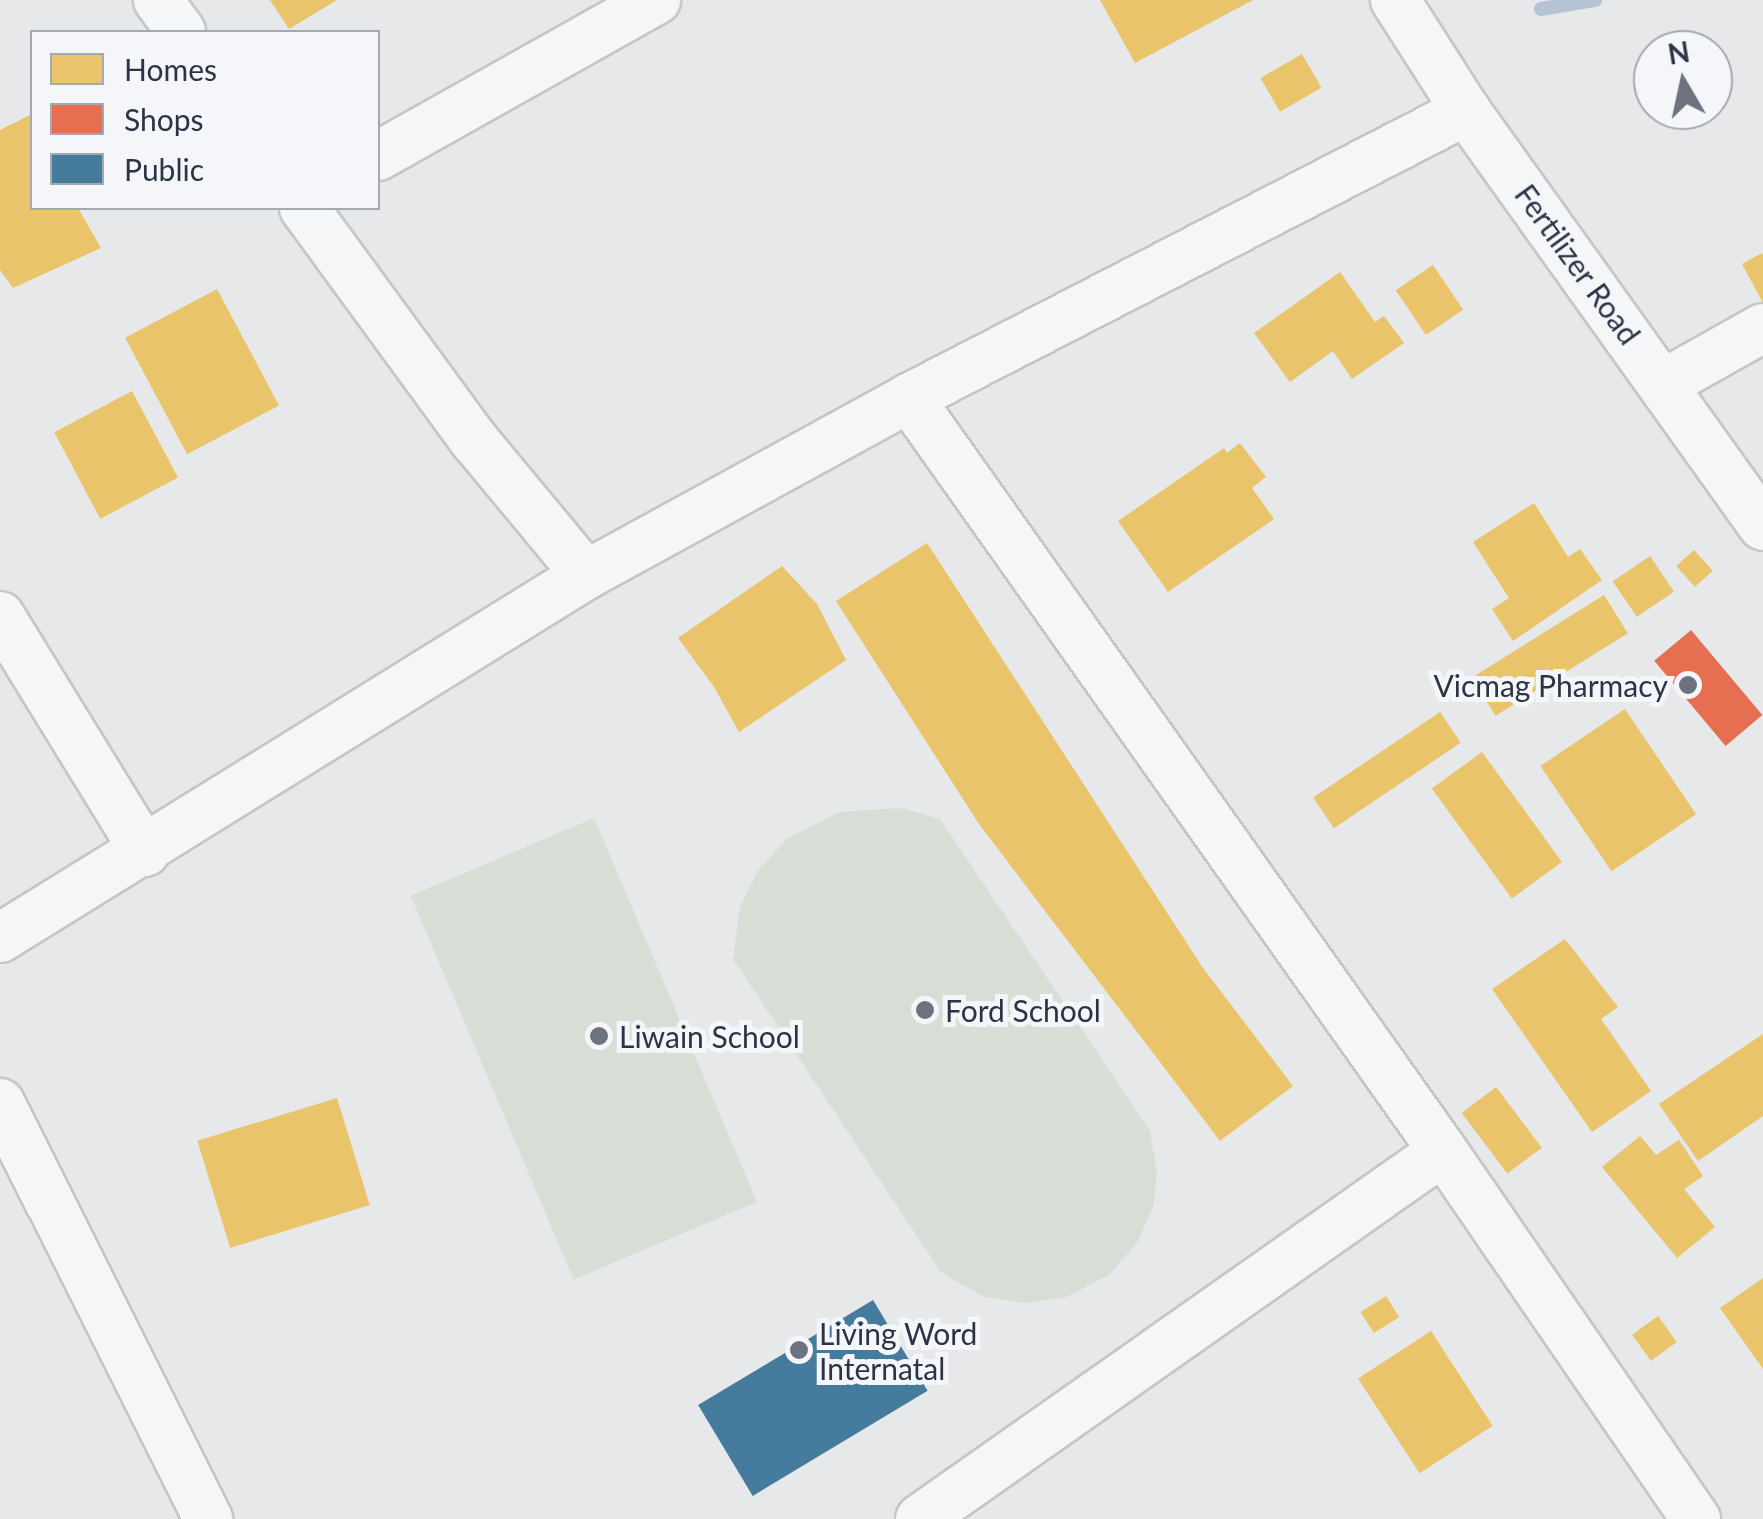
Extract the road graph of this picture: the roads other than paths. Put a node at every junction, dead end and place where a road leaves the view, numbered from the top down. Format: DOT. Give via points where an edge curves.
graph roads {
  1 [pos="158,0"];
  2 [pos="656,0"];
  3 [pos="1395,0"];
  4 [pos="180,30"];
  5 [pos="1466,111"];
  6 [pos="380,155"];
  7 [pos="305,210"];
  8 [pos="1757,344"];
  9 [pos="1664,383"];
  10 [pos="909,398"];
  11 [pos="1763,526"];
  12 [pos="586,575"];
  13 [pos="0,616"];
  14 [pos="145,852"];
  15 [pos="0,938"];
  16 [pos="0,1103"];
  17 [pos="1443,1150"];
  18 [pos="208,1519"];
  19 [pos="920,1519"];
  20 [pos="1696,1519"];
  1 -- 4 [label="street"];
  2 -- 6 [label="street"];
  3 -- 5 [label="street, Fertilizer Road"];
  5 -- 9 [label="street, Fertilizer Road"];
  5 -- 10 [label="street"];
  7 -- 12 [label="street" via="474,440"];
  8 -- 9 [label="street"];
  9 -- 11 [label="street, Fertilizer Road"];
  10 -- 12 [label="street"];
  10 -- 17 [label="street"];
  12 -- 14 [label="street"];
  13 -- 14 [label="street"];
  14 -- 15 [label="street"];
  16 -- 18 [label="street"];
  17 -- 19 [label="street"];
  17 -- 20 [label="street"];
}
